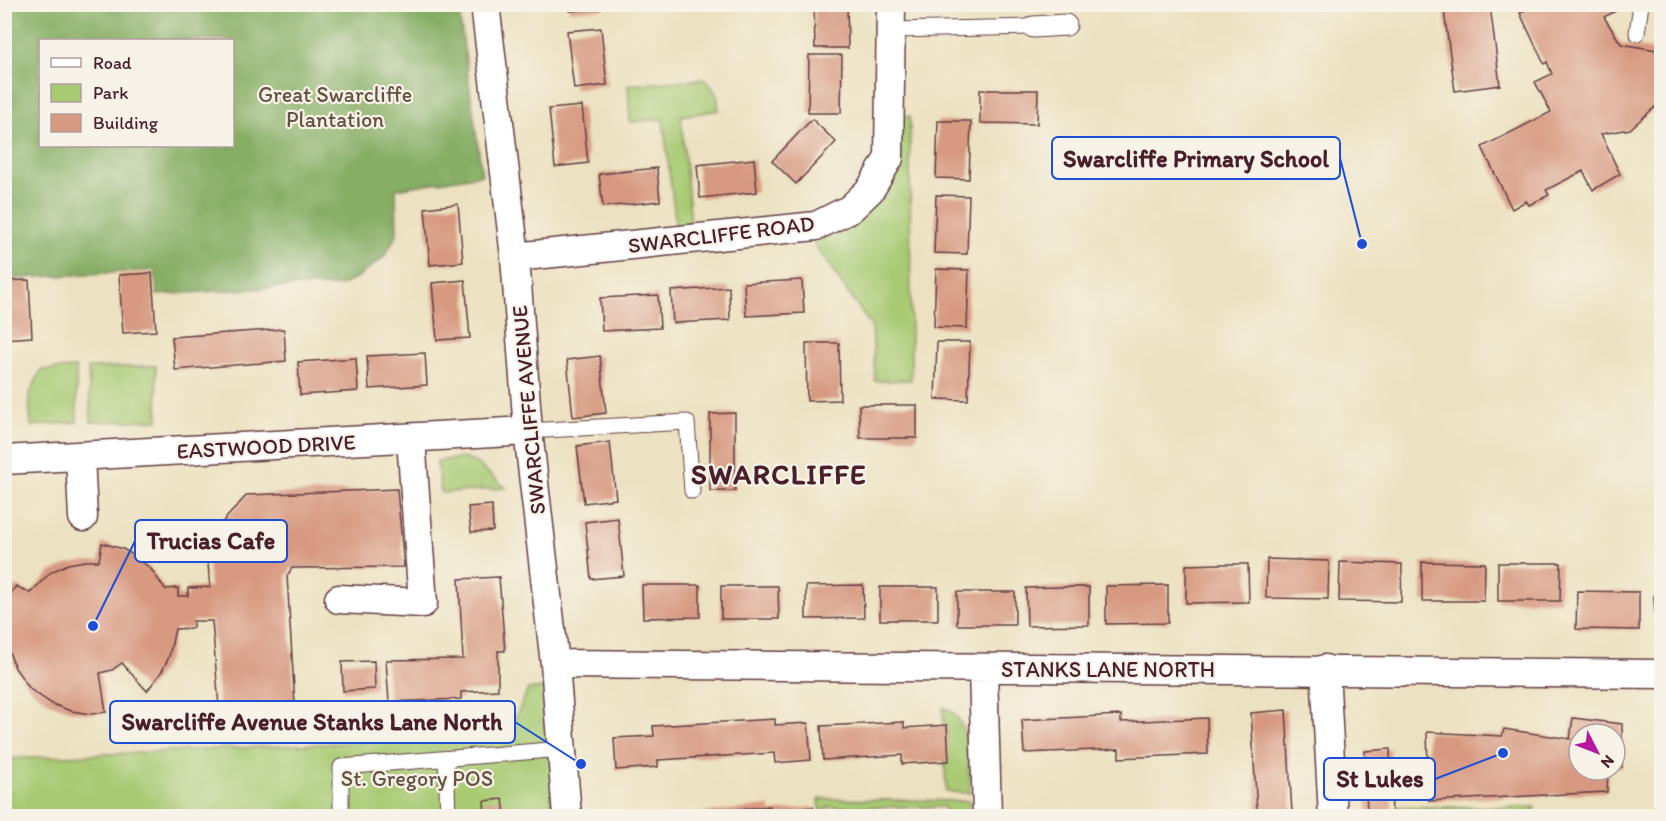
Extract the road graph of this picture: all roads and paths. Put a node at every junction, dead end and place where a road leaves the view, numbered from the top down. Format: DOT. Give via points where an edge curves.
graph roads {
  1 [pos="485,4"];
  2 [pos="1641,4"];
  3 [pos="891,17"];
  4 [pos="1066,26"];
  5 [pos="1033,27"];
  6 [pos="1637,33"];
  7 [pos="515,257"];
  8 [pos="528,431"];
  9 [pos="411,439"];
  10 [pos="80,456"];
  11 [pos="4,460"];
  12 [pos="692,491"];
  13 [pos="83,517"];
  14 [pos="339,599"];
  15 [pos="555,664"];
  16 [pos="983,669"];
  17 [pos="1325,669"];
  18 [pos="1662,674"];
  19 [pos="562,749"];
  20 [pos="446,759"];
  21 [pos="341,816"];
  22 [pos="448,816"];
  23 [pos="567,816"];
  24 [pos="987,816"];
  25 [pos="1333,816"];
  1 -- 7 [label="street, SWARCLIFFE AVENUE"];
  2 -- 6 [label="lane"];
  3 -- 5 [label="lane"];
  3 -- 7 [label="street, SWARCLIFFE ROAD" via="890,158 870,190 850,209 816,226"];
  4 -- 5 [label="street"];
  7 -- 8 [label="street, SWARCLIFFE AVENUE"];
  8 -- 9 [label="street, EASTWOOD DRIVE"];
  8 -- 12 [label="lane" via="687,422"];
  8 -- 15 [label="street, SWARCLIFFE AVENUE"];
  9 -- 10 [label="street, EASTWOOD DRIVE"];
  9 -- 14 [label="street" via="423,603"];
  10 -- 11 [label="street, EASTWOOD DRIVE"];
  10 -- 13 [label="street"];
  15 -- 16 [label="street, STANKS LANE NORTH"];
  15 -- 19 [label="street, SWARCLIFFE AVENUE"];
  16 -- 17 [label="street, STANKS LANE NORTH"];
  16 -- 24 [label="street"];
  17 -- 18 [label="street, STANKS LANE NORTH"];
  17 -- 25 [label="street"];
  19 -- 20 [label="lane"];
  19 -- 23 [label="street, SWARCLIFFE AVENUE"];
  20 -- 21 [label="lane" via="341,767"];
  20 -- 22 [label="lane"];
}
